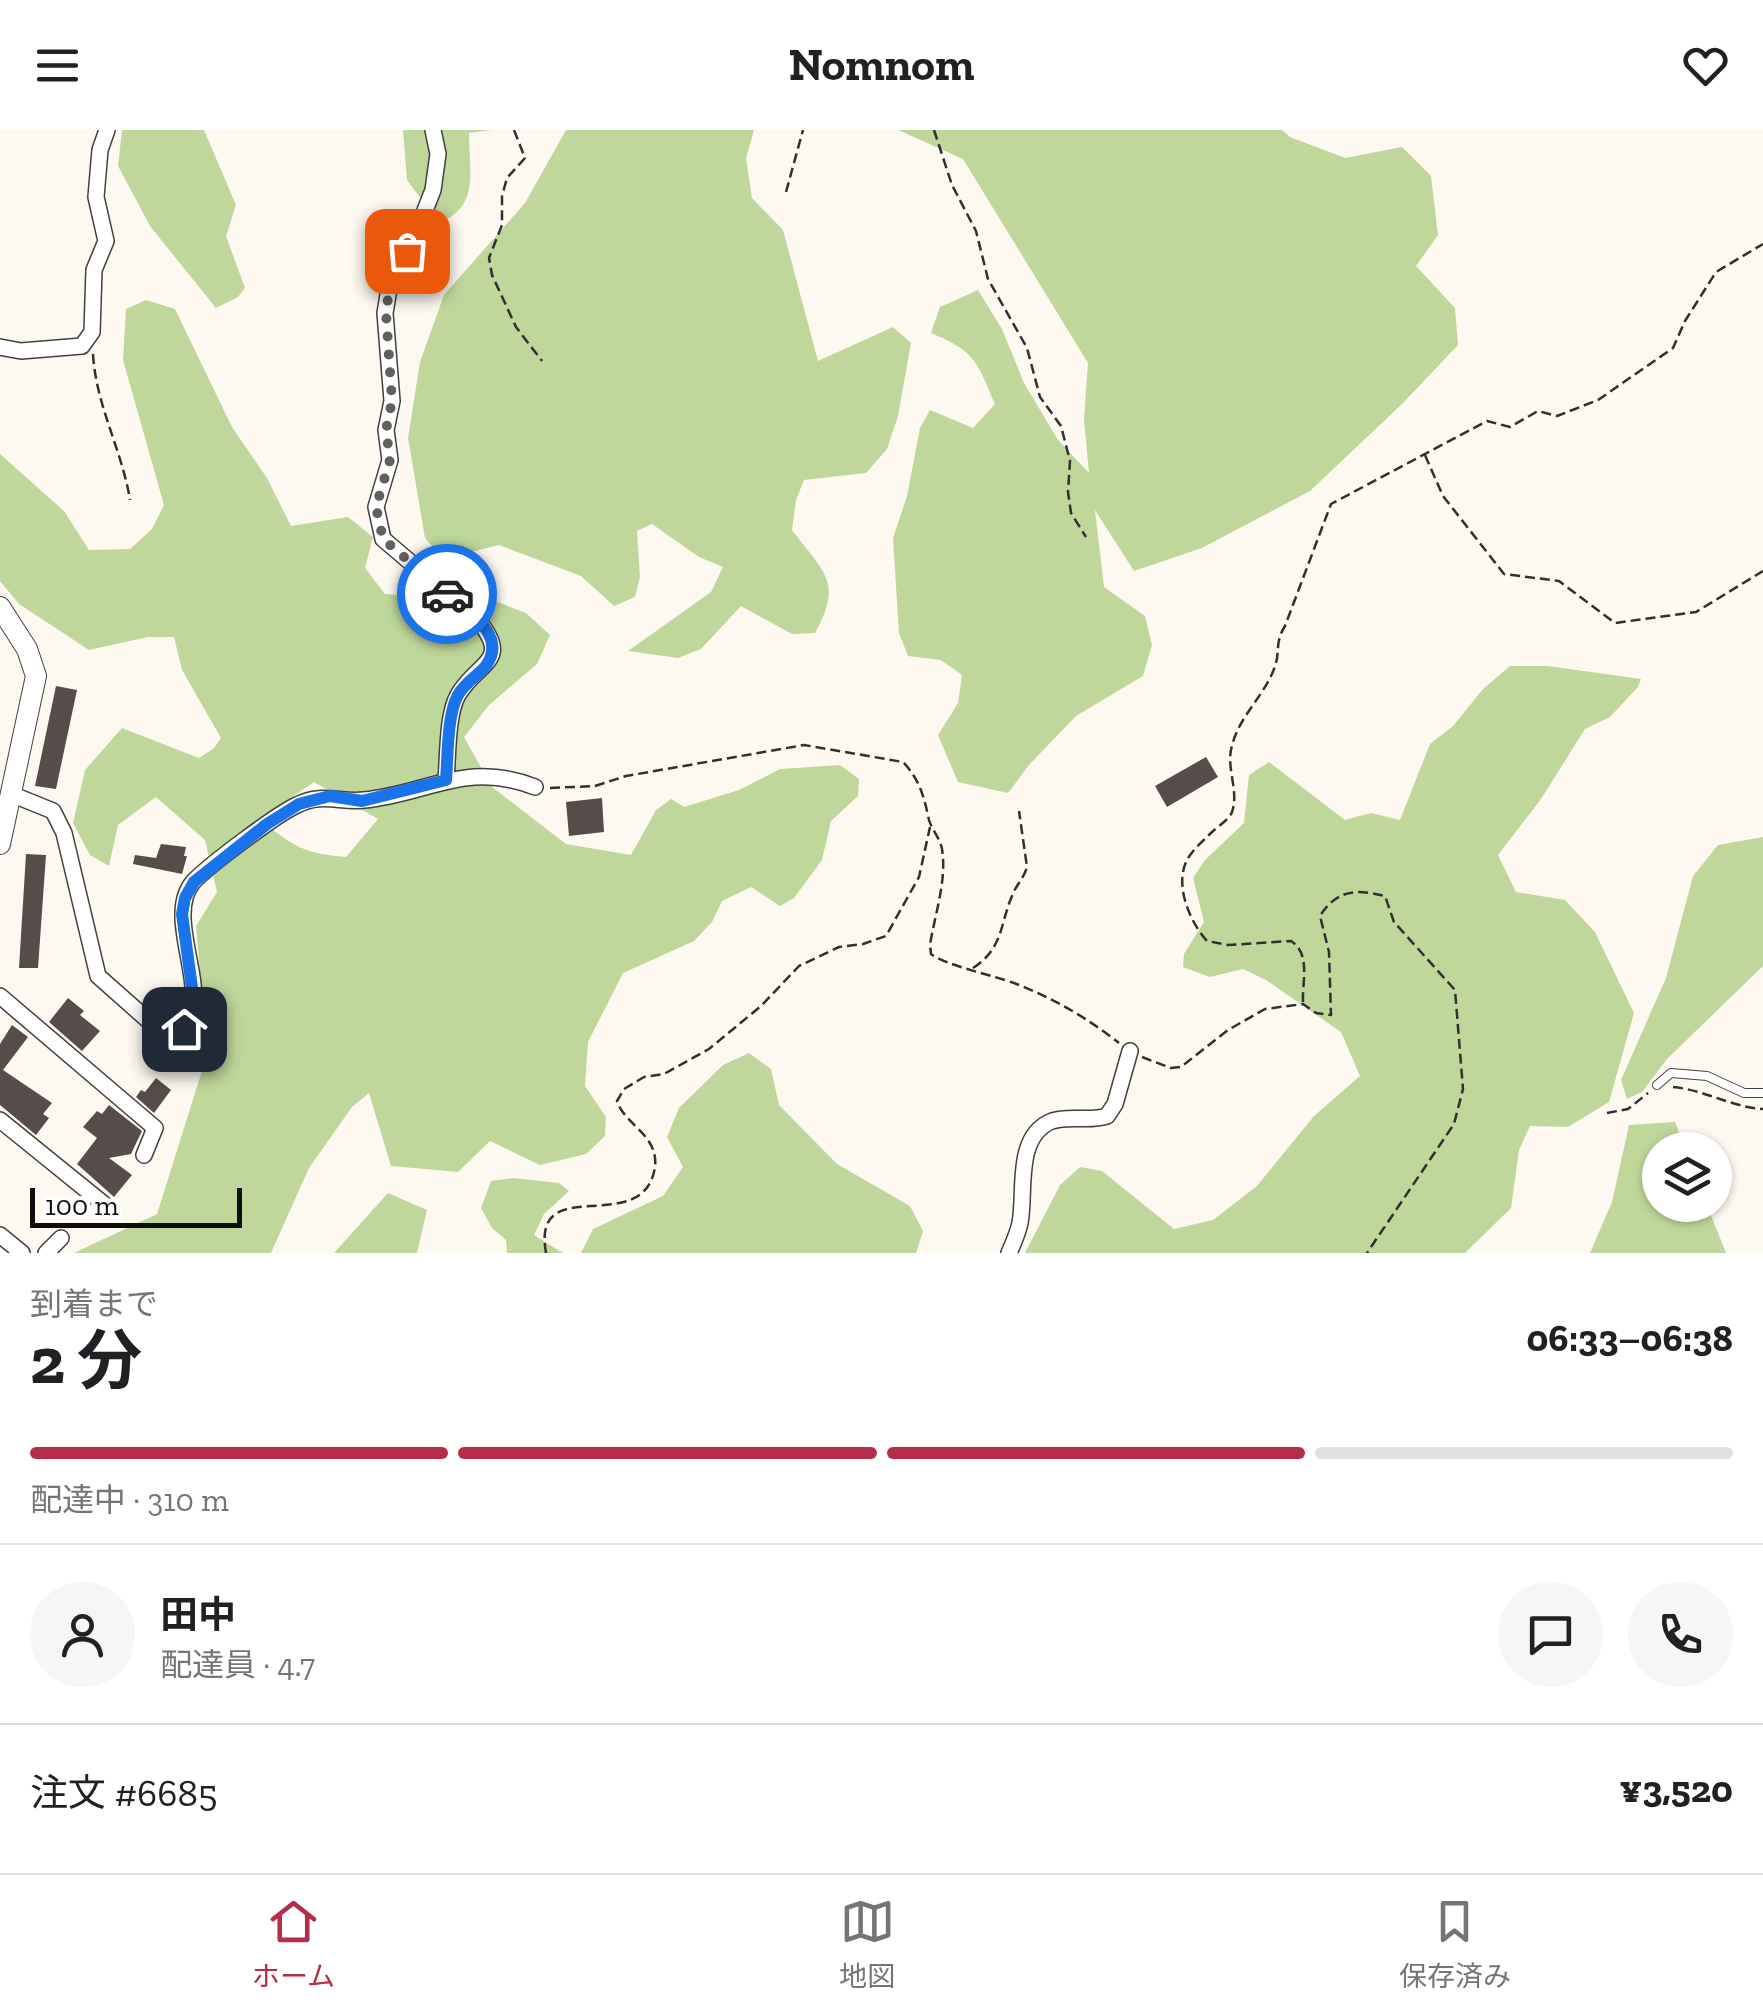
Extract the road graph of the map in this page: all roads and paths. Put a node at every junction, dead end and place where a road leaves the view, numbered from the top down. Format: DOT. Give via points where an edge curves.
graph roads {
  1 [pos="107,130"];
  2 [pos="433,130"];
  3 [pos="514,130"];
  4 [pos="802,130"];
  5 [pos="934,130"];
  6 [pos="786,192"];
  7 [pos="1763,244"];
  8 [pos="92,332"];
  9 [pos="0,347"];
  10 [pos="542,360"];
  11 [pos="1424,454"];
  12 [pos="130,500"];
  13 [pos="1086,537"];
  14 [pos="1763,571"];
  15 [pos="0,607"];
  16 [pos="446,780"];
  17 [pos="535,788"];
  18 [pos="6,803"];
  19 [pos="1020,812"];
  20 [pos="930,826"];
  21 [pos="0,844"];
  22 [pos="972,968"];
  23 [pos="0,996"];
  24 [pos="1304,1004"];
  25 [pos="1130,1051"];
  26 [pos="1657,1086"];
  27 [pos="1763,1093"];
  28 [pos="1763,1109"];
  29 [pos="1607,1113"];
  30 [pos="0,1120"];
  31 [pos="144,1155"];
  32 [pos="105,1205"];
  33 [pos="0,1235"];
  34 [pos="61,1238"];
  35 [pos="22,1253"];
  36 [pos="46,1253"];
  37 [pos="546,1253"];
  38 [pos="1009,1253"];
  39 [pos="1367,1253"];
  1 -- 8 [label="street" via="96,196 106,241 94,270"];
  2 -- 16 [label="street" via="438,154 432,190 390,283 390,460 376,507 383,539 477,619 494,647 457,696"];
  3 -- 10 [label="path" via="525,158 507,178 502,226 489,258 516,327"];
  4 -- 6 [label="path"];
  5 -- 13 [label="path" via="976,231 988,279 1027,348 1040,396 1061,426 1071,513"];
  7 -- 11 [label="path" via="1716,272 1673,348 1598,400 1557,416 1538,411 1510,428 1487,421"];
  8 -- 9 [label="street" via="82,346"];
  8 -- 12 [label="path" via="95,384"];
  11 -- 14 [label="path" via="1443,496 1504,574 1560,582 1615,623 1696,612"];
  11 -- 24 [label="path" via="1331,504 1277,638 1273,672 1239,725 1230,753 1231,815 1185,864 1187,905 1206,941 1300,947"];
  15 -- 18 [label="street" via="36,676"];
  16 -- 17 [label="street" via="514,779"];
  16 -- 18 [label="street" via="362,801 330,796 299,804 194,882 182,914 195,1010 184,1029 170,1034 98,976 53,811"];
  17 -- 20 [label="path" via="595,786 804,745 903,762 924,796"];
  18 -- 21 [label="street"];
  19 -- 22 [label="path" via="1026,874 1003,931"];
  20 -- 22 [label="path" via="943,864 932,954"];
  20 -- 37 [label="path" via="919,877 886,936 799,966 709,1049 624,1090 620,1112 643,1132 655,1155 649,1185 623,1205 559,1212 543,1238"];
  22 -- 25 [label="path" via="1055,999"];
  23 -- 31 [label="street" via="155,1128"];
  24 -- 25 [label="path" via="1266,1009 1181,1067"];
  24 -- 39 [label="path" via="1331,1015 1320,916 1358,890 1385,896 1394,922 1455,990 1463,1090 1454,1124"];
  25 -- 38 [label="street" via="1107,1116 1053,1120 1038,1130 1025,1161 1020,1224"];
  26 -- 27 [label="lane" via="1671,1074 1708,1076 1744,1093"];
  26 -- 28 [label="path" via="1692,1088"];
  26 -- 29 [label="path" via="1628,1109"];
  30 -- 32 [label="street"];
  33 -- 35 [label="street"];
  34 -- 36 [label="street"];
}
